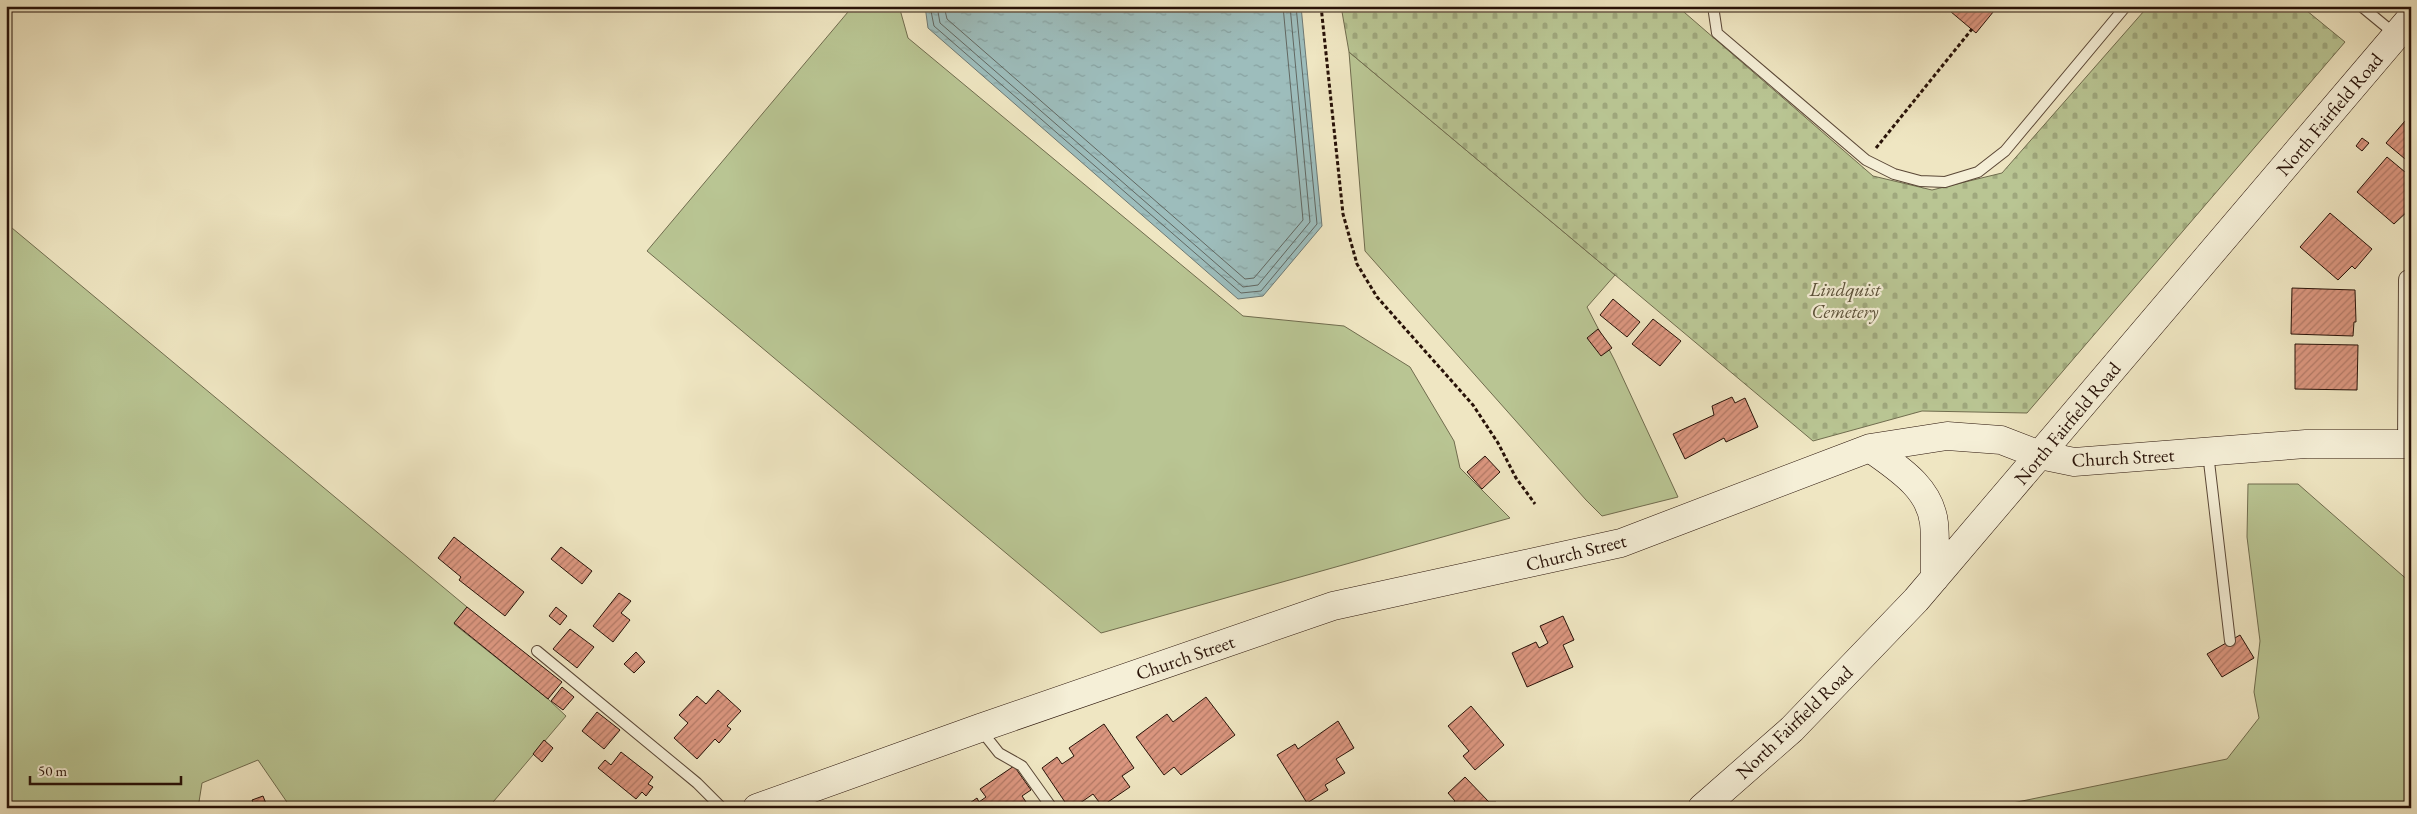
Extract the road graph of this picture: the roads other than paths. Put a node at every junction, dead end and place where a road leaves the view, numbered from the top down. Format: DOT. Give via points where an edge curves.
graph roads {
  1 [pos="1713,6"];
  2 [pos="2126,6"];
  3 [pos="2361,6"];
  4 [pos="2403,26"];
  5 [pos="2411,279"];
  6 [pos="2410,444"];
  7 [pos="1870,448"];
  8 [pos="2208,452"];
  9 [pos="2040,454"];
  10 [pos="1935,578"];
  11 [pos="2230,641"];
  12 [pos="537,651"];
  13 [pos="980,728"];
  14 [pos="722,808"];
  15 [pos="757,808"];
  16 [pos="1052,808"];
  17 [pos="1702,808"];
  1 -- 2 [label="lane" via="1717,33 1866,160 1894,174 1920,181 1945,182 1978,172 2004,151"];
  3 -- 4 [label="lane"];
  4 -- 9 [label="street, North Fairfield Road"];
  5 -- 6 [label="street"];
  6 -- 8 [label="street, Church Street" via="2306,444"];
  7 -- 9 [label="street, Church Street" via="1947,436 2001,440"];
  7 -- 10 [label="street" via="1918,486 1934,521"];
  7 -- 13 [label="street, Church Street" via="1621,543 1333,606"];
  8 -- 9 [label="street, Church Street" via="2074,462"];
  8 -- 11 [label="lane"];
  9 -- 10 [label="street, North Fairfield Road"];
  10 -- 17 [label="street, North Fairfield Road" via="1792,729"];
  12 -- 14 [label="lane" via="697,783"];
  13 -- 15 [label="street, Church Street"];
  13 -- 16 [label="lane" via="999,752 1022,766"];
}
